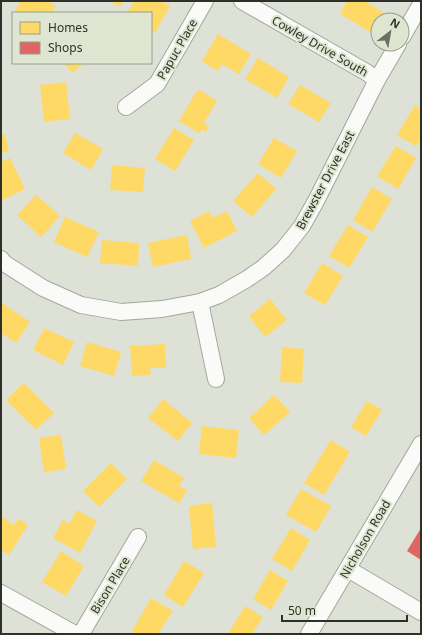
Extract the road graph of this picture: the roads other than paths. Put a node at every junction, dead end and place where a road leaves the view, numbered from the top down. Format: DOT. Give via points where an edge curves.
graph roads {
  1 [pos="205,1"];
  2 [pos="242,1"];
  3 [pos="421,4"];
  4 [pos="410,23"];
  5 [pos="393,52"];
  6 [pos="377,80"];
  7 [pos="126,107"];
  8 [pos="1,259"];
  9 [pos="200,302"];
  10 [pos="216,379"];
  11 [pos="421,444"];
  12 [pos="138,537"];
  13 [pos="348,569"];
  14 [pos="1,593"];
  15 [pos="421,612"];
  16 [pos="75,634"];
  17 [pos="81,634"];
  18 [pos="309,634"];
  1 -- 7 [label="street, Papuc Place" via="157,84"];
  2 -- 6 [label="street, Cowley Drive South"];
  3 -- 4 [label="street"];
  5 -- 6 [label="street, Brewster Drive East"];
  6 -- 9 [label="street, Brewster Drive East" via="316,201 302,226 283,250 247,279 219,295"];
  8 -- 9 [label="street, Brewster Drive East" via="43,288 81,305 121,312 162,309"];
  9 -- 10 [label="street"];
  11 -- 13 [label="street, Nicholson Road"];
  12 -- 17 [label="street, Bison Place"];
  13 -- 15 [label="street"];
  13 -- 18 [label="street, Nicholson Road"];
  14 -- 16 [label="street"];
}
